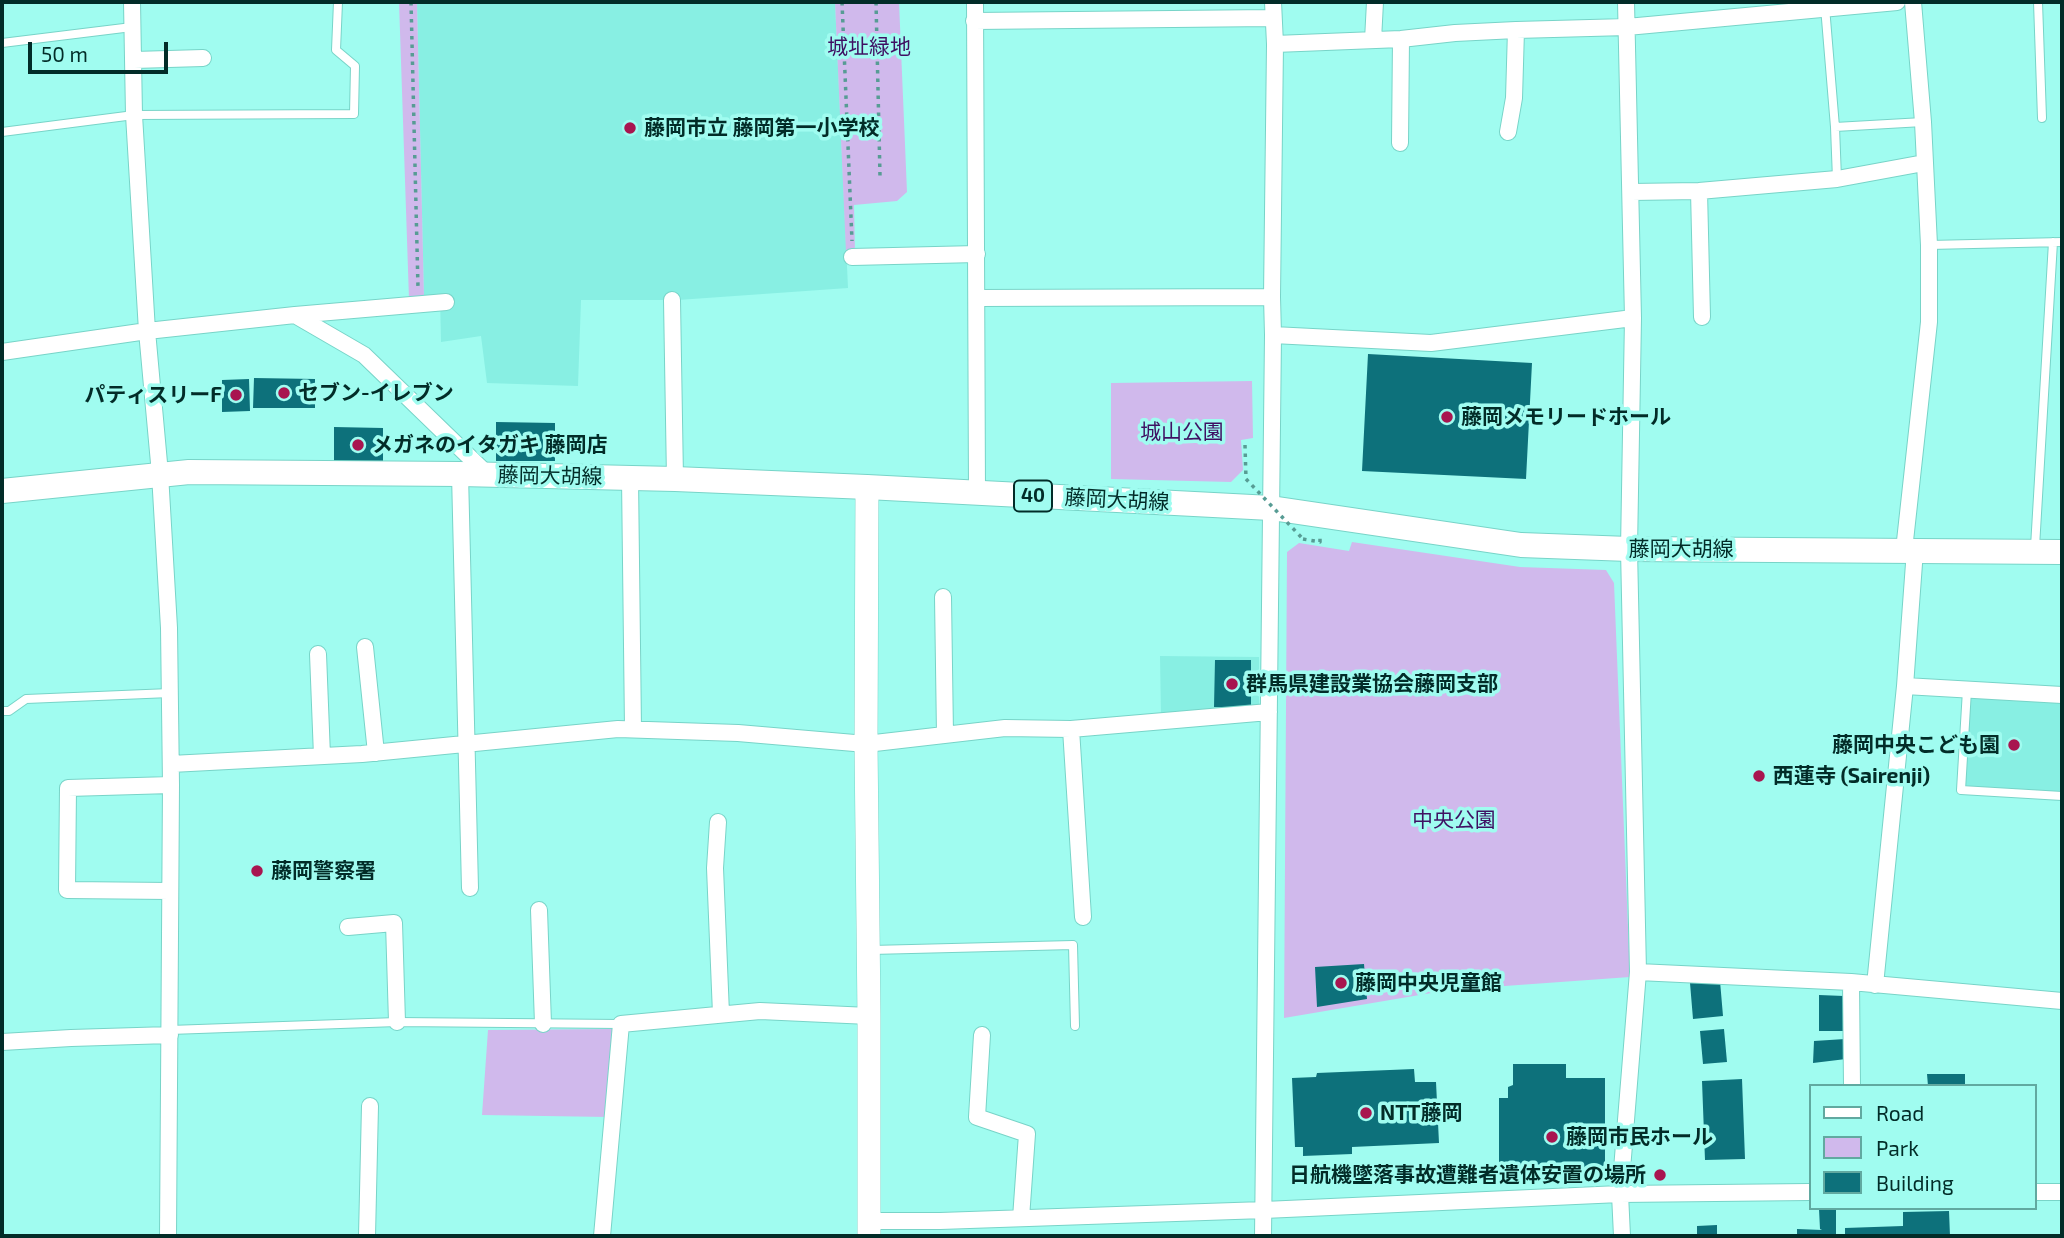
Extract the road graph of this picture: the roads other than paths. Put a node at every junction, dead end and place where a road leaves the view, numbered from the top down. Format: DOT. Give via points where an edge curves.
graph roads {
  1 [pos="132,2"];
  2 [pos="338,2"];
  3 [pos="975,2"];
  4 [pos="1375,2"];
  5 [pos="1626,2"];
  6 [pos="1897,2"];
  7 [pos="1913,2"];
  8 [pos="2038,2"];
  9 [pos="1851,4"];
  10 [pos="1825,7"];
  11 [pos="1273,10"];
  12 [pos="974,21"];
  13 [pos="132,27"];
  14 [pos="1627,27"];
  15 [pos="1516,30"];
  16 [pos="1401,39"];
  17 [pos="1373,40"];
  18 [pos="2,43"];
  19 [pos="1275,44"];
  20 [pos="202,58"];
  21 [pos="134,60"];
  22 [pos="134,115"];
  23 [pos="2042,118"];
  24 [pos="1923,122"];
  25 [pos="1835,127"];
  26 [pos="2,132"];
  27 [pos="1508,132"];
  28 [pos="1400,143"];
  29 [pos="1924,163"];
  30 [pos="1837,179"];
  31 [pos="1631,191"];
  32 [pos="1699,191"];
  33 [pos="2057,242"];
  34 [pos="1929,245"];
  35 [pos="976,254"];
  36 [pos="852,257"];
  37 [pos="1272,297"];
  38 [pos="977,298"];
  39 [pos="672,300"];
  40 [pos="446,302"];
  41 [pos="295,315"];
  42 [pos="1702,317"];
  43 [pos="1633,318"];
  44 [pos="147,331"];
  45 [pos="1273,335"];
  46 [pos="2,352"];
  47 [pos="160,474"];
  48 [pos="460,474"];
  49 [pos="488,475"];
  50 [pos="631,478"];
  51 [pos="675,479"];
  52 [pos="867,487"];
  53 [pos="2,491"];
  54 [pos="977,492"];
  55 [pos="1271,508"];
  56 [pos="1629,549"];
  57 [pos="1910,550"];
  58 [pos="2035,550"];
  59 [pos="2062,552"];
  60 [pos="943,597"];
  61 [pos="365,647"];
  62 [pos="318,654"];
  63 [pos="1905,686"];
  64 [pos="1967,690"];
  65 [pos="170,693"];
  66 [pos="2062,695"];
  67 [pos="2,711"];
  68 [pos="1269,712"];
  69 [pos="633,729"];
  70 [pos="1071,729"];
  71 [pos="945,735"];
  72 [pos="465,743"];
  73 [pos="866,744"];
  74 [pos="376,753"];
  75 [pos="321,756"];
  76 [pos="171,764"];
  77 [pos="171,785"];
  78 [pos="2062,796"];
  79 [pos="718,822"];
  80 [pos="470,888"];
  81 [pos="170,891"];
  82 [pos="539,910"];
  83 [pos="1083,917"];
  84 [pos="348,926"];
  85 [pos="868,950"];
  86 [pos="1638,972"];
  87 [pos="1851,982"];
  88 [pos="1875,985"];
  89 [pos="2062,1001"];
  90 [pos="721,1014"];
  91 [pos="869,1016"];
  92 [pos="397,1022"];
  93 [pos="543,1024"];
  94 [pos="621,1024"];
  95 [pos="1075,1026"];
  96 [pos="170,1032"];
  97 [pos="982,1035"];
  98 [pos="2,1042"];
  99 [pos="1852,1084"];
  100 [pos="370,1106"];
  101 [pos="1808,1192"];
  102 [pos="2036,1192"];
  103 [pos="2062,1192"];
  104 [pos="1620,1194"];
  105 [pos="1264,1210"];
  106 [pos="1021,1218"];
  107 [pos="869,1229"];
  108 [pos="168,1236"];
  109 [pos="367,1236"];
  110 [pos="603,1236"];
  111 [pos="1263,1236"];
  112 [pos="1622,1236"];
  1 -- 13 [label="street"];
  2 -- 22 [label="lane" via="336,50 355,66 354,114"];
  3 -- 12 [label="street"];
  4 -- 17 [label="street"];
  5 -- 14 [label="street"];
  6 -- 9 [label="street"];
  7 -- 24 [label="street"];
  8 -- 23 [label="lane"];
  9 -- 10 [label="street"];
  10 -- 14 [label="street"];
  10 -- 25 [label="lane"];
  11 -- 12 [label="street"];
  11 -- 19 [label="street"];
  12 -- 35 [label="street"];
  13 -- 18 [label="lane"];
  13 -- 21 [label="street"];
  14 -- 15 [label="street"];
  14 -- 31 [label="street"];
  15 -- 16 [label="street"];
  15 -- 27 [label="street"];
  16 -- 17 [label="street"];
  16 -- 28 [label="street"];
  17 -- 19 [label="street"];
  19 -- 37 [label="street"];
  20 -- 21 [label="street"];
  21 -- 22 [label="street"];
  22 -- 26 [label="lane"];
  22 -- 44 [label="street"];
  24 -- 25 [label="lane"];
  24 -- 29 [label="street"];
  25 -- 30 [label="lane"];
  29 -- 30 [label="street"];
  29 -- 34 [label="street"];
  30 -- 32 [label="street"];
  31 -- 32 [label="street"];
  31 -- 43 [label="street"];
  32 -- 42 [label="street"];
  33 -- 34 [label="lane"];
  33 -- 58 [label="lane"];
  34 -- 57 [label="street" via="1929,322"];
  35 -- 36 [label="street"];
  35 -- 38 [label="street"];
  37 -- 38 [label="street"];
  37 -- 45 [label="street"];
  38 -- 54 [label="street"];
  39 -- 51 [label="street"];
  40 -- 41 [label="street"];
  41 -- 44 [label="street"];
  41 -- 49 [label="street" via="364,355"];
  43 -- 45 [label="street" via="1431,343"];
  43 -- 56 [label="street"];
  44 -- 46 [label="street"];
  44 -- 47 [label="street"];
  45 -- 55 [label="street"];
  47 -- 48 [label="main road, 藤岡大胡線 / 40"];
  47 -- 53 [label="main road, 藤岡大胡線 / 40"];
  47 -- 65 [label="street"];
  48 -- 49 [label="main road, 藤岡大胡線 / 40"];
  48 -- 72 [label="street"];
  49 -- 50 [label="main road, 藤岡大胡線 / 40"];
  50 -- 51 [label="main road, 藤岡大胡線 / 40"];
  50 -- 69 [label="street"];
  51 -- 52 [label="main road, 藤岡大胡線 / 40"];
  52 -- 54 [label="main road, 藤岡大胡線 / 40"];
  52 -- 73 [label="street"];
  54 -- 55 [label="main road, 藤岡大胡線 / 40"];
  55 -- 56 [label="main road, 藤岡大胡線 / 40" via="1521,545"];
  55 -- 68 [label="street"];
  56 -- 57 [label="main road, 藤岡大胡線 / 40"];
  56 -- 86 [label="street"];
  57 -- 58 [label="main road, 藤岡大胡線 / 40"];
  57 -- 63 [label="street"];
  58 -- 59 [label="main road, 藤岡大胡線 / 40"];
  60 -- 71 [label="street"];
  61 -- 74 [label="street"];
  62 -- 75 [label="street"];
  63 -- 64 [label="street"];
  63 -- 88 [label="street"];
  64 -- 66 [label="street"];
  64 -- 78 [label="lane" via="1961,790"];
  65 -- 67 [label="lane" via="26,699"];
  65 -- 76 [label="street"];
  68 -- 70 [label="street"];
  68 -- 105 [label="street"];
  69 -- 72 [label="street"];
  69 -- 73 [label="street"];
  70 -- 71 [label="street" via="1005,728"];
  70 -- 83 [label="street"];
  71 -- 73 [label="street"];
  72 -- 74 [label="street"];
  72 -- 80 [label="street"];
  73 -- 85 [label="street"];
  74 -- 75 [label="street"];
  75 -- 76 [label="street"];
  76 -- 77 [label="street"];
  77 -- 81 [label="street"];
  77 -- 81 [label="street" via="68,788 68,890"];
  79 -- 90 [label="street" via="715,868"];
  81 -- 96 [label="street"];
  82 -- 93 [label="street"];
  84 -- 92 [label="street" via="394,923"];
  85 -- 91 [label="street"];
  85 -- 95 [label="lane" via="1073,944"];
  86 -- 87 [label="street"];
  86 -- 104 [label="street"];
  87 -- 88 [label="street"];
  87 -- 99 [label="street"];
  88 -- 89 [label="street"];
  90 -- 91 [label="street" via="760,1011"];
  90 -- 94 [label="street"];
  91 -- 107 [label="street"];
  92 -- 93 [label="lane"];
  92 -- 96 [label="lane"];
  93 -- 94 [label="lane"];
  94 -- 110 [label="street"];
  96 -- 98 [label="street"];
  96 -- 108 [label="street"];
  97 -- 106 [label="street" via="977,1118 1027,1134"];
  100 -- 109 [label="street"];
  101 -- 104 [label="street"];
  102 -- 103 [label="street"];
  104 -- 105 [label="street"];
  104 -- 112 [label="street"];
  105 -- 106 [label="street"];
  105 -- 111 [label="street"];
  106 -- 107 [label="street"];
}
